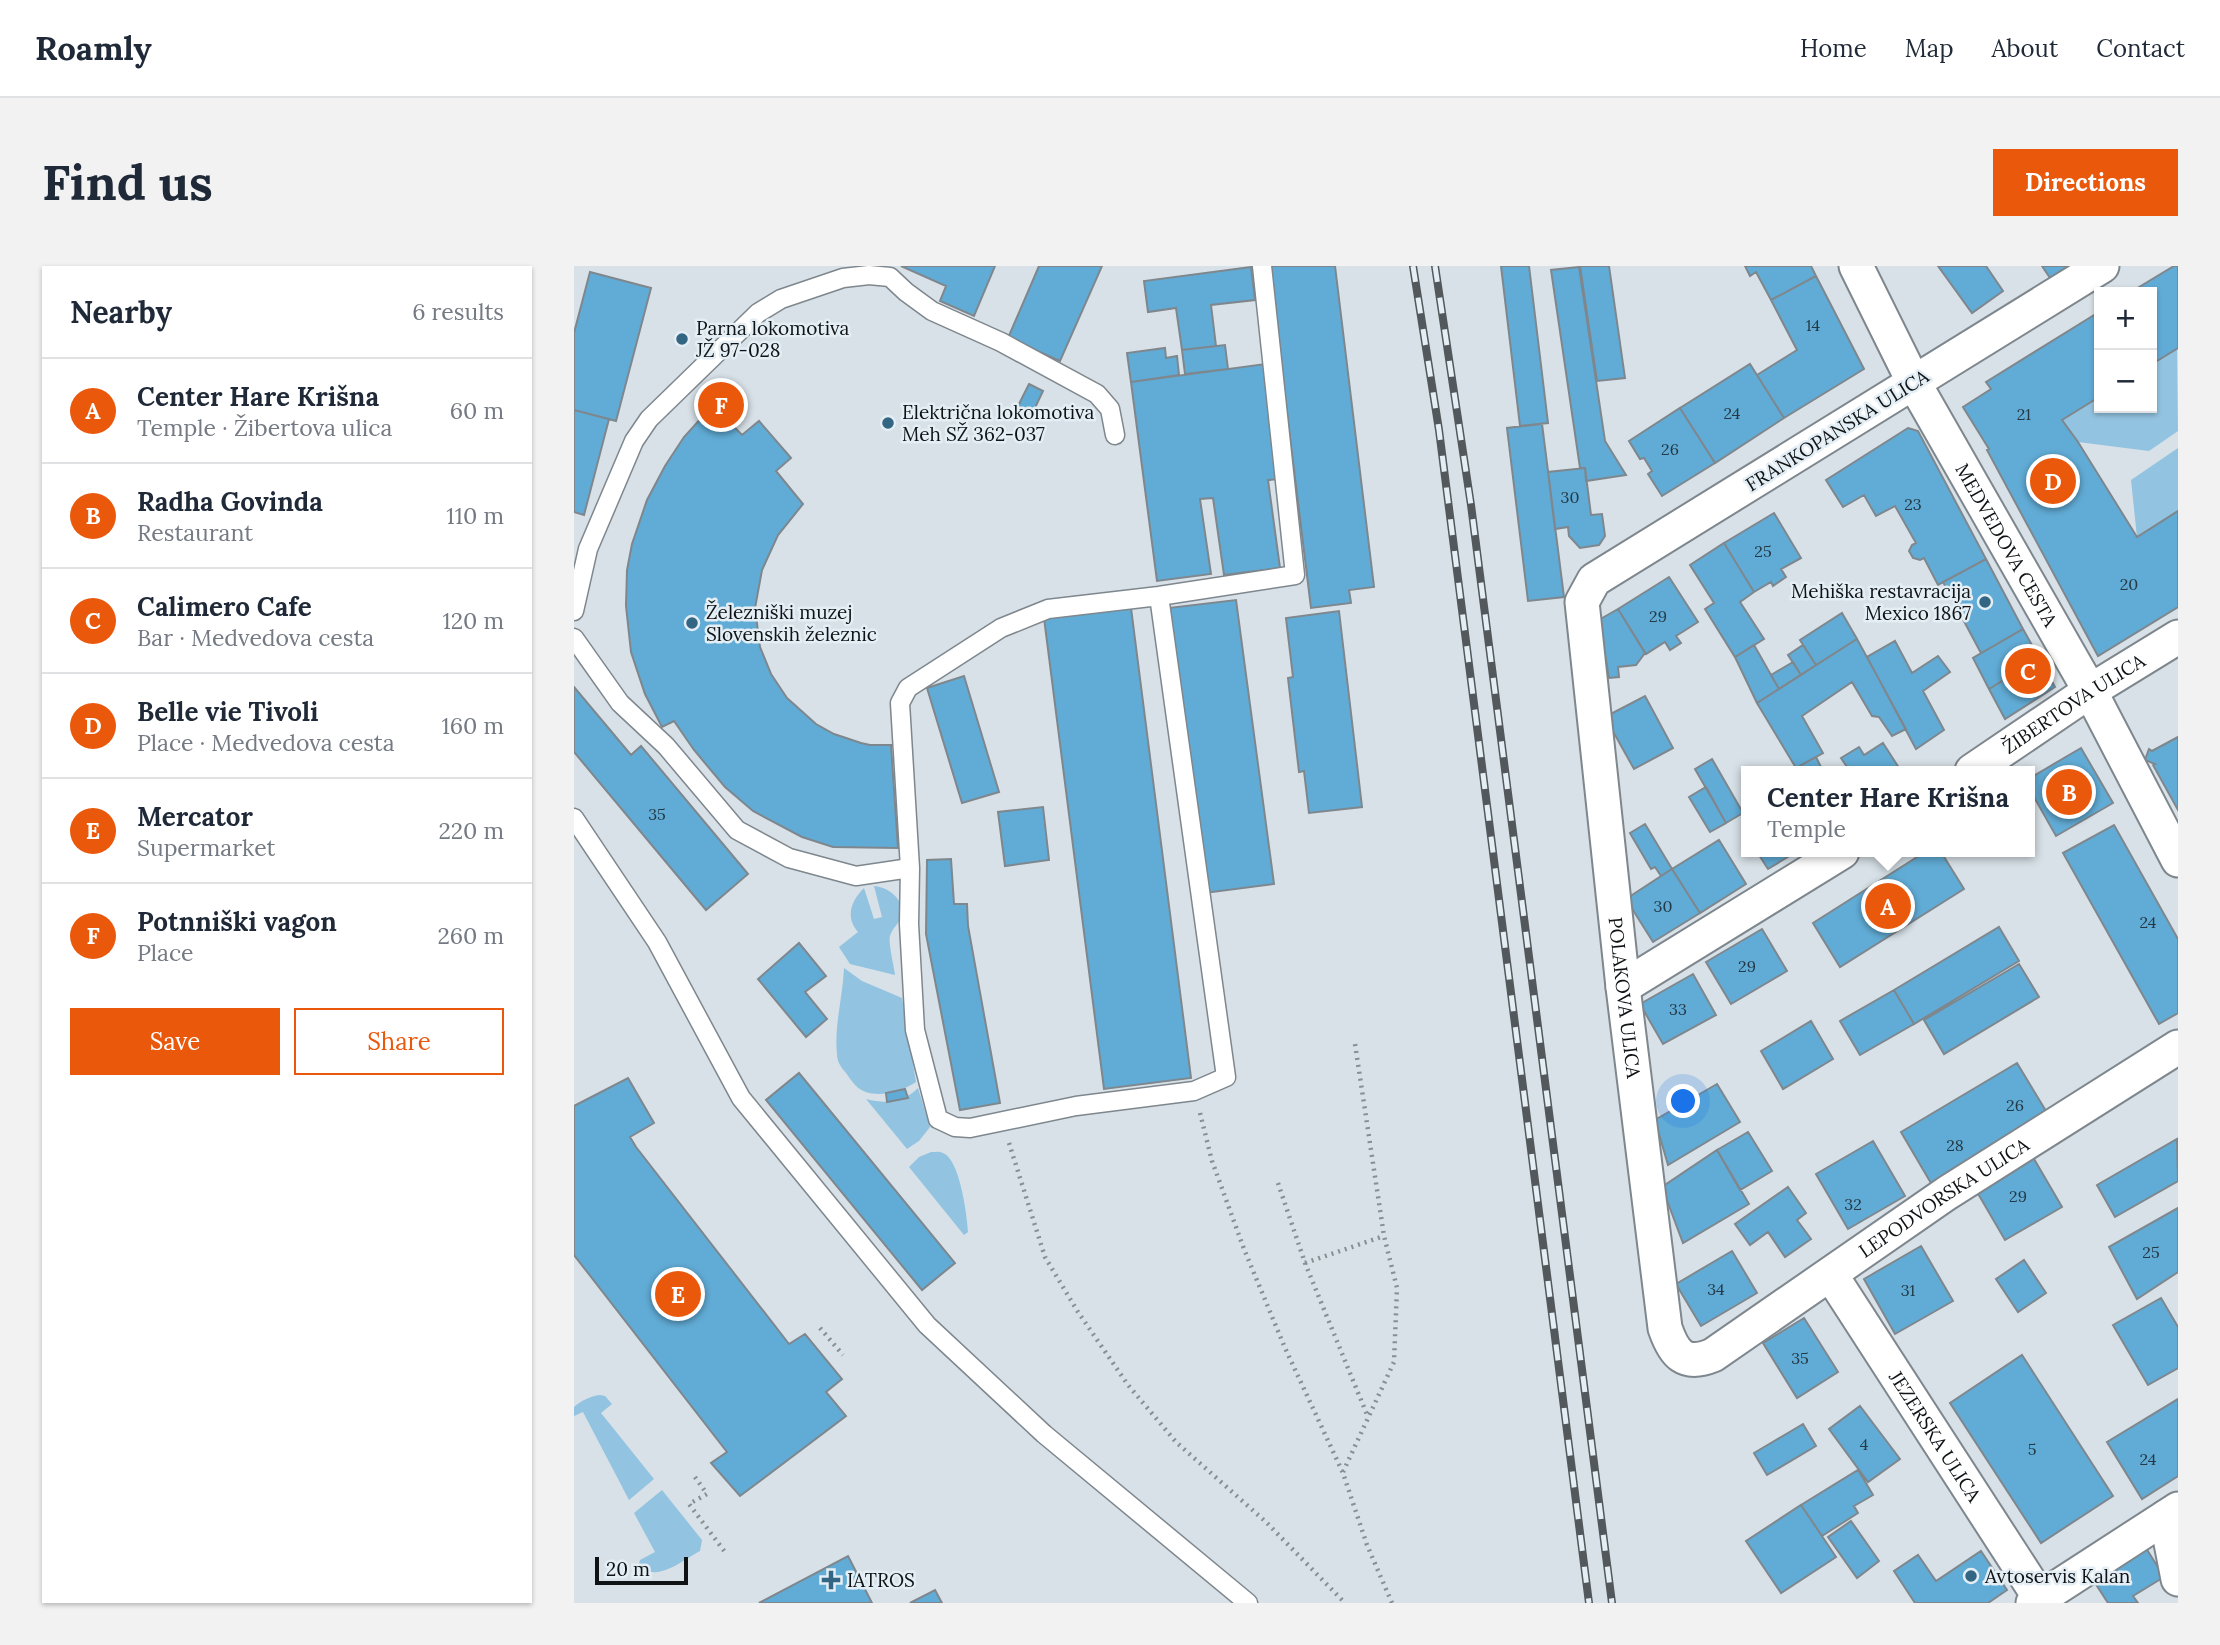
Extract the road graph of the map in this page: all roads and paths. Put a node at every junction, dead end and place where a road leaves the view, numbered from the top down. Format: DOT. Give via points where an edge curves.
graph roads {
  1 [pos="1262,266"];
  2 [pos="1856,266"];
  3 [pos="2102,266"];
  4 [pos="1914,383"];
  5 [pos="1115,435"];
  6 [pos="1159,596"];
  7 [pos="1582,602"];
  8 [pos="574,611"];
  9 [pos="2178,637"];
  10 [pos="574,638"];
  11 [pos="2090,691"];
  12 [pos="1979,766"];
  13 [pos="574,818"];
  14 [pos="1834,857"];
  15 [pos="2178,860"];
  16 [pos="910,868"];
  17 [pos="1623,987"];
  18 [pos="1355,1044"];
  19 [pos="2178,1047"];
  20 [pos="1194,1091"];
  21 [pos="1003,1122"];
  22 [pos="1278,1183"];
  23 [pos="1384,1236"];
  24 [pos="1305,1263"];
  25 [pos="1831,1275"];
  26 [pos="820,1328"];
  27 [pos="843,1355"];
  28 [pos="1713,1355"];
  29 [pos="1368,1418"];
  30 [pos="1343,1473"];
  31 [pos="695,1477"];
  32 [pos="2172,1513"];
  33 [pos="725,1552"];
  34 [pos="2178,1579"];
  35 [pos="2036,1600"];
  36 [pos="1248,1603"];
  37 [pos="1345,1603"];
  38 [pos="1392,1603"];
  1 -- 6 [label="lane" via="1295,575"];
  2 -- 4 [label="street, MEDVEDOVA CESTA"];
  3 -- 4 [label="street, FRANKOPANSKA ULICA"];
  4 -- 7 [label="street, FRANKOPANSKA ULICA" via="1594,580"];
  4 -- 11 [label="street, MEDVEDOVA CESTA"];
  5 -- 8 [label="lane" via="1110,409 1097,394 1002,342 932,311 890,277 869,275 819,285 758,313 649,419 634,441 588,549"];
  6 -- 16 [label="lane" via="1048,609 1001,628 908,688 900,702"];
  6 -- 20 [label="lane" via="1226,1077"];
  7 -- 17 [label="street, POLAKOVA ULICA"];
  9 -- 11 [label="street, ŽIBERTOVA ULICA"];
  10 -- 16 [label="lane" via="620,703 666,746 737,830 789,858 856,876"];
  11 -- 12 [label="street, ŽIBERTOVA ULICA"];
  11 -- 15 [label="street, MEDVEDOVA CESTA"];
  13 -- 36 [label="lane" via="657,942 741,1098 928,1325 1044,1434"];
  14 -- 17 [label="street"];
  16 -- 21 [label="lane" via="915,1030 933,1106 938,1119 955,1127"];
  17 -- 28 [label="street, POLAKOVA ULICA" via="1665,1328 1674,1350 1687,1359"];
  18 -- 23 [label="path"];
  19 -- 25 [label="street, LEPODVORSKA ULICA" via="1947,1193"];
  20 -- 21 [label="lane" via="1076,1106"];
  20 -- 30 [label="path" via="1212,1161 1244,1249"];
  21 -- 37 [label="path" via="1045,1257 1128,1385 1176,1443 1266,1522"];
  22 -- 24 [label="path"];
  23 -- 24 [label="path"];
  23 -- 29 [label="path" via="1397,1288 1394,1362"];
  24 -- 29 [label="path"];
  25 -- 28 [label="street, LEPODVORSKA ULICA"];
  25 -- 35 [label="street, JEZERSKA ULICA"];
  26 -- 27 [label="path"];
  29 -- 30 [label="path"];
  30 -- 38 [label="path"];
  31 -- 33 [label="path" via="707,1493 689,1504"];
  32 -- 34 [label="street"];
  32 -- 35 [label="street"];
}
